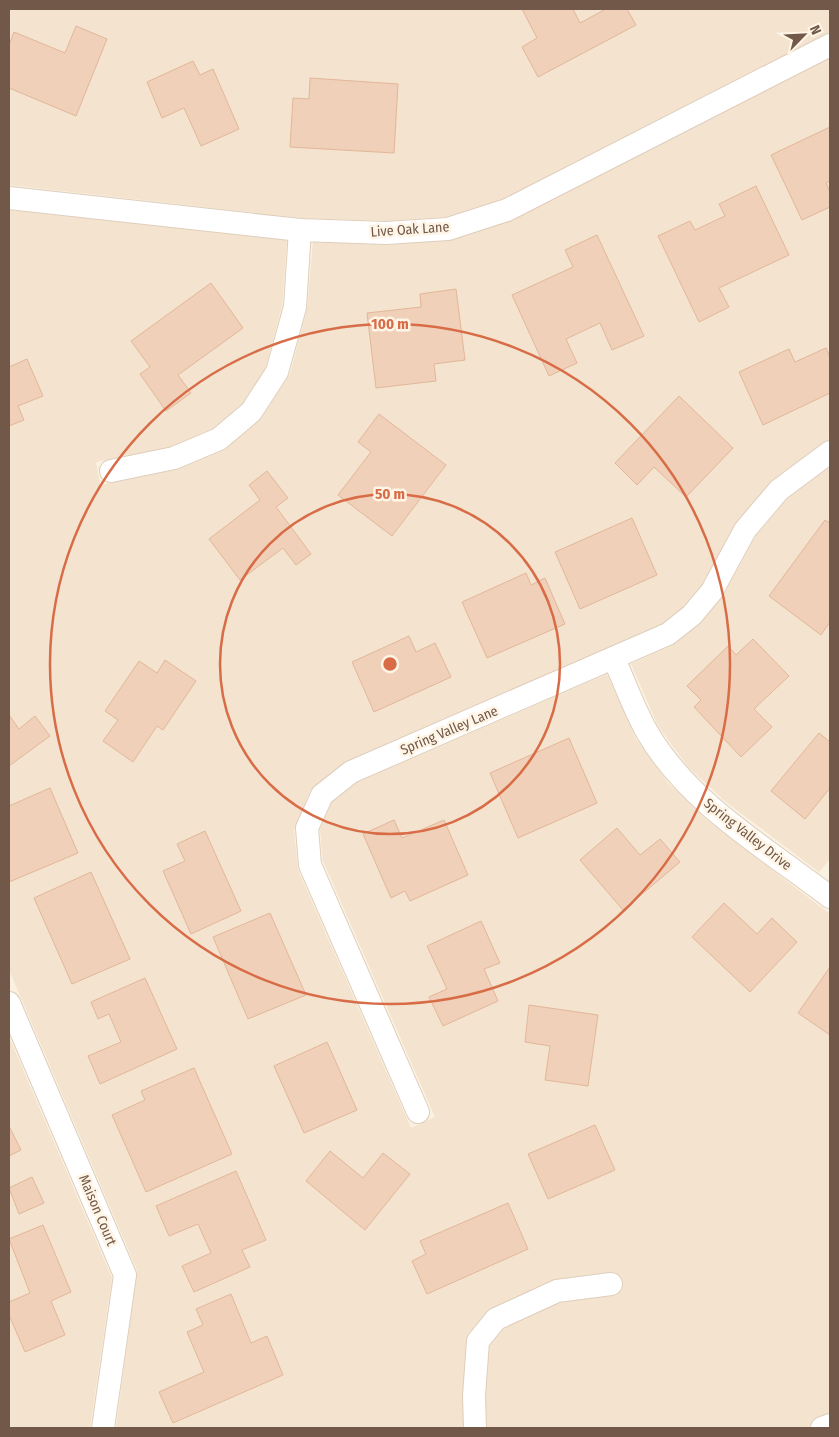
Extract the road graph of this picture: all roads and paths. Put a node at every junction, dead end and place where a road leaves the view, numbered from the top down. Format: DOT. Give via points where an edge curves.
graph roads {
  1 [pos="830,46"];
  2 [pos="9,198"];
  3 [pos="300,230"];
  4 [pos="830,452"];
  5 [pos="110,471"];
  6 [pos="614,659"];
  7 [pos="827,888"];
  8 [pos="9,1003"];
  9 [pos="418,1112"];
  10 [pos="611,1284"];
  11 [pos="830,1424"];
  12 [pos="103,1428"];
  13 [pos="475,1428"];
  14 [pos="822,1428"];
  1 -- 3 [label="street, Live Oak Lane" via="507,210 448,229 386,233"];
  2 -- 3 [label="street, Live Oak Lane"];
  3 -- 5 [label="street" via="295,307 277,372 251,412 219,439 174,458"];
  4 -- 6 [label="street, Spring Valley Lane" via="779,490 745,530 712,591 692,615 668,634"];
  6 -- 7 [label="street, Spring Valley Drive" via="647,732 679,776 716,812"];
  6 -- 9 [label="street, Spring Valley Lane" via="351,772 322,795 307,828 310,865"];
  8 -- 12 [label="street, Maison Court" via="125,1275"];
  10 -- 13 [label="street" via="557,1291 496,1319 478,1341"];
  11 -- 14 [label="street"];
}
